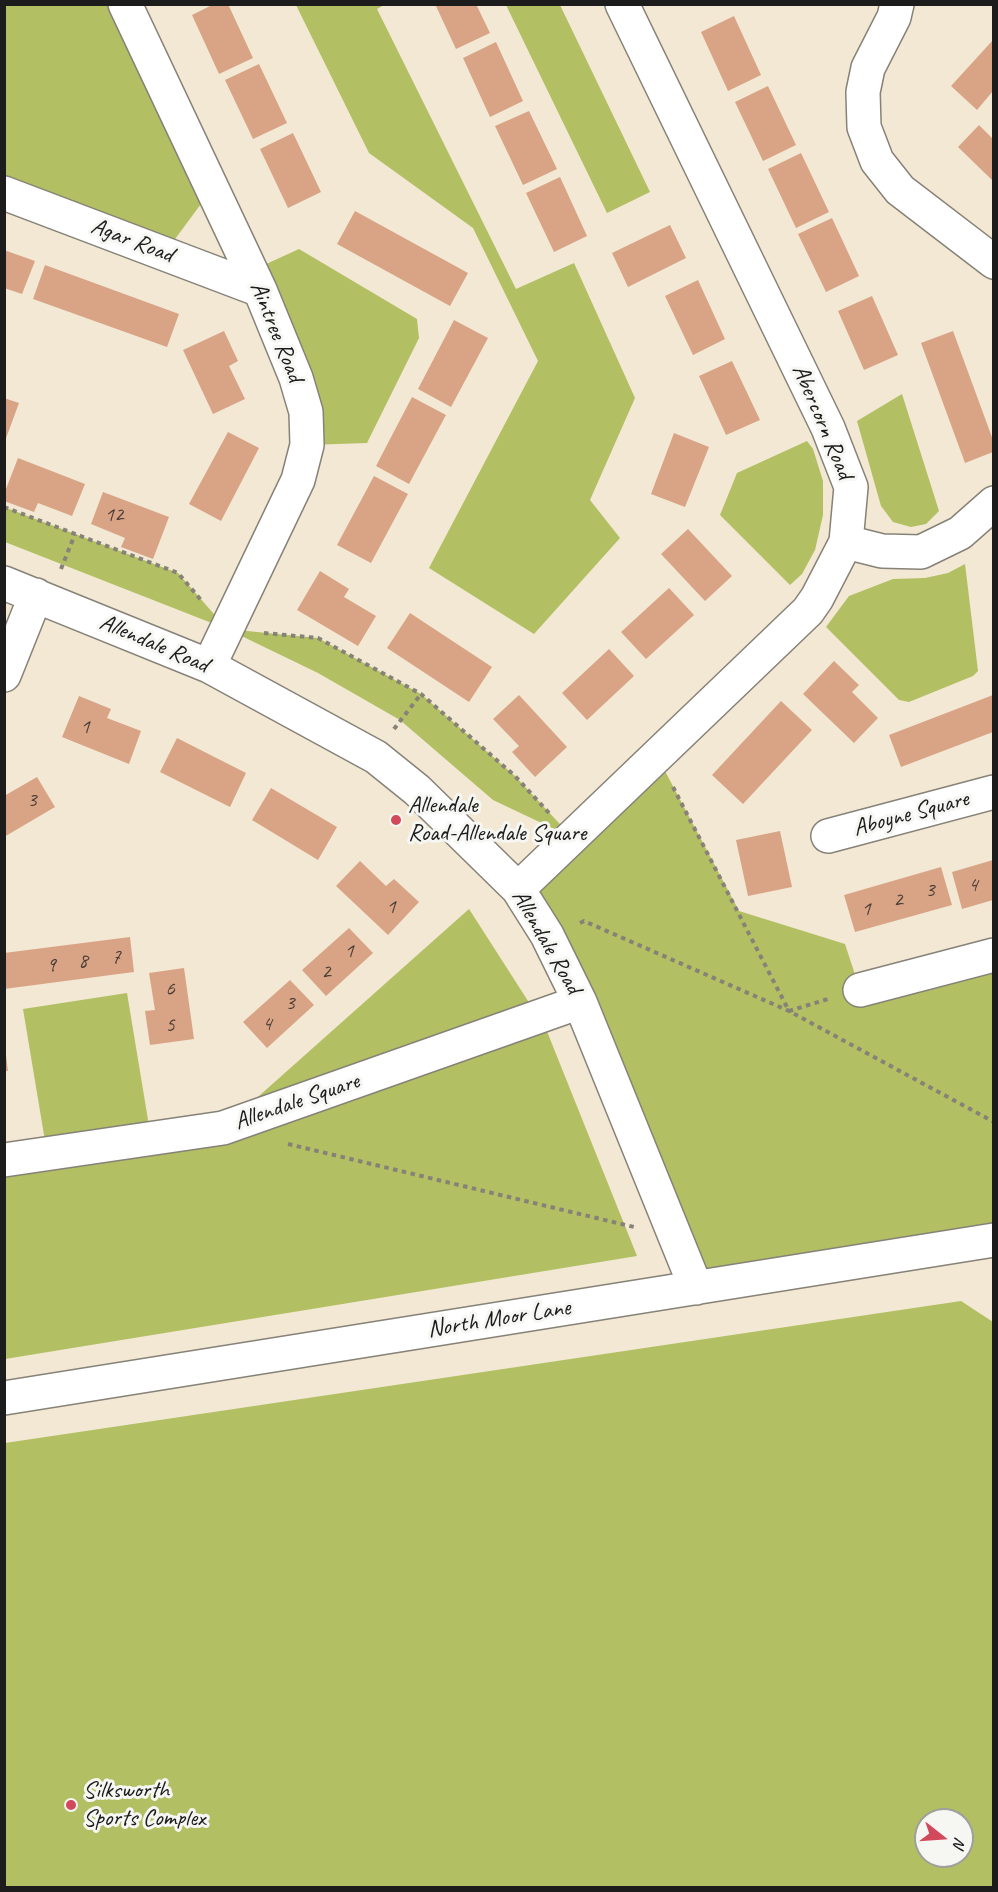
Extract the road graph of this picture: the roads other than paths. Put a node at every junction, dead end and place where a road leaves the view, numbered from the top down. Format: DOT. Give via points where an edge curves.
graph roads {
  1 [pos="125,4"];
  2 [pos="622,4"];
  3 [pos="897,4"];
  4 [pos="4,193"];
  5 [pos="993,262"];
  6 [pos="260,290"];
  7 [pos="993,503"];
  8 [pos="846,542"];
  9 [pos="4,583"];
  10 [pos="36,595"];
  11 [pos="209,666"];
  12 [pos="4,675"];
  13 [pos="993,792"];
  14 [pos="828,836"];
  15 [pos="518,888"];
  16 [pos="993,955"];
  17 [pos="860,990"];
  18 [pos="580,1002"];
  19 [pos="4,1160"];
  20 [pos="993,1240"];
  21 [pos="696,1288"];
  22 [pos="4,1398"];
  1 -- 6 [label="street, Aintree Road"];
  2 -- 8 [label="street, Abercorn Road" via="828,428 850,487"];
  3 -- 5 [label="street" via="868,68 863,92 864,127 877,161 900,190"];
  4 -- 6 [label="street, Agar Road"];
  6 -- 11 [label="street, Aintree Road" via="296,378 306,412 307,445 298,480"];
  7 -- 8 [label="street" via="960,533 921,552 882,551"];
  8 -- 15 [label="street, Abercorn Road" via="808,611"];
  9 -- 10 [label="street, Allendale Road"];
  10 -- 11 [label="street, Allendale Road"];
  10 -- 12 [label="street"];
  11 -- 15 [label="street, Allendale Road" via="376,757 417,790"];
  13 -- 14 [label="street, Aboyne Square"];
  15 -- 18 [label="street, Allendale Road" via="547,935"];
  16 -- 17 [label="street"];
  18 -- 19 [label="street, Allendale Square" via="223,1128"];
  18 -- 21 [label="street, Allendale Road"];
  20 -- 21 [label="street, North Moor Lane"];
  21 -- 22 [label="street, North Moor Lane"];
}
